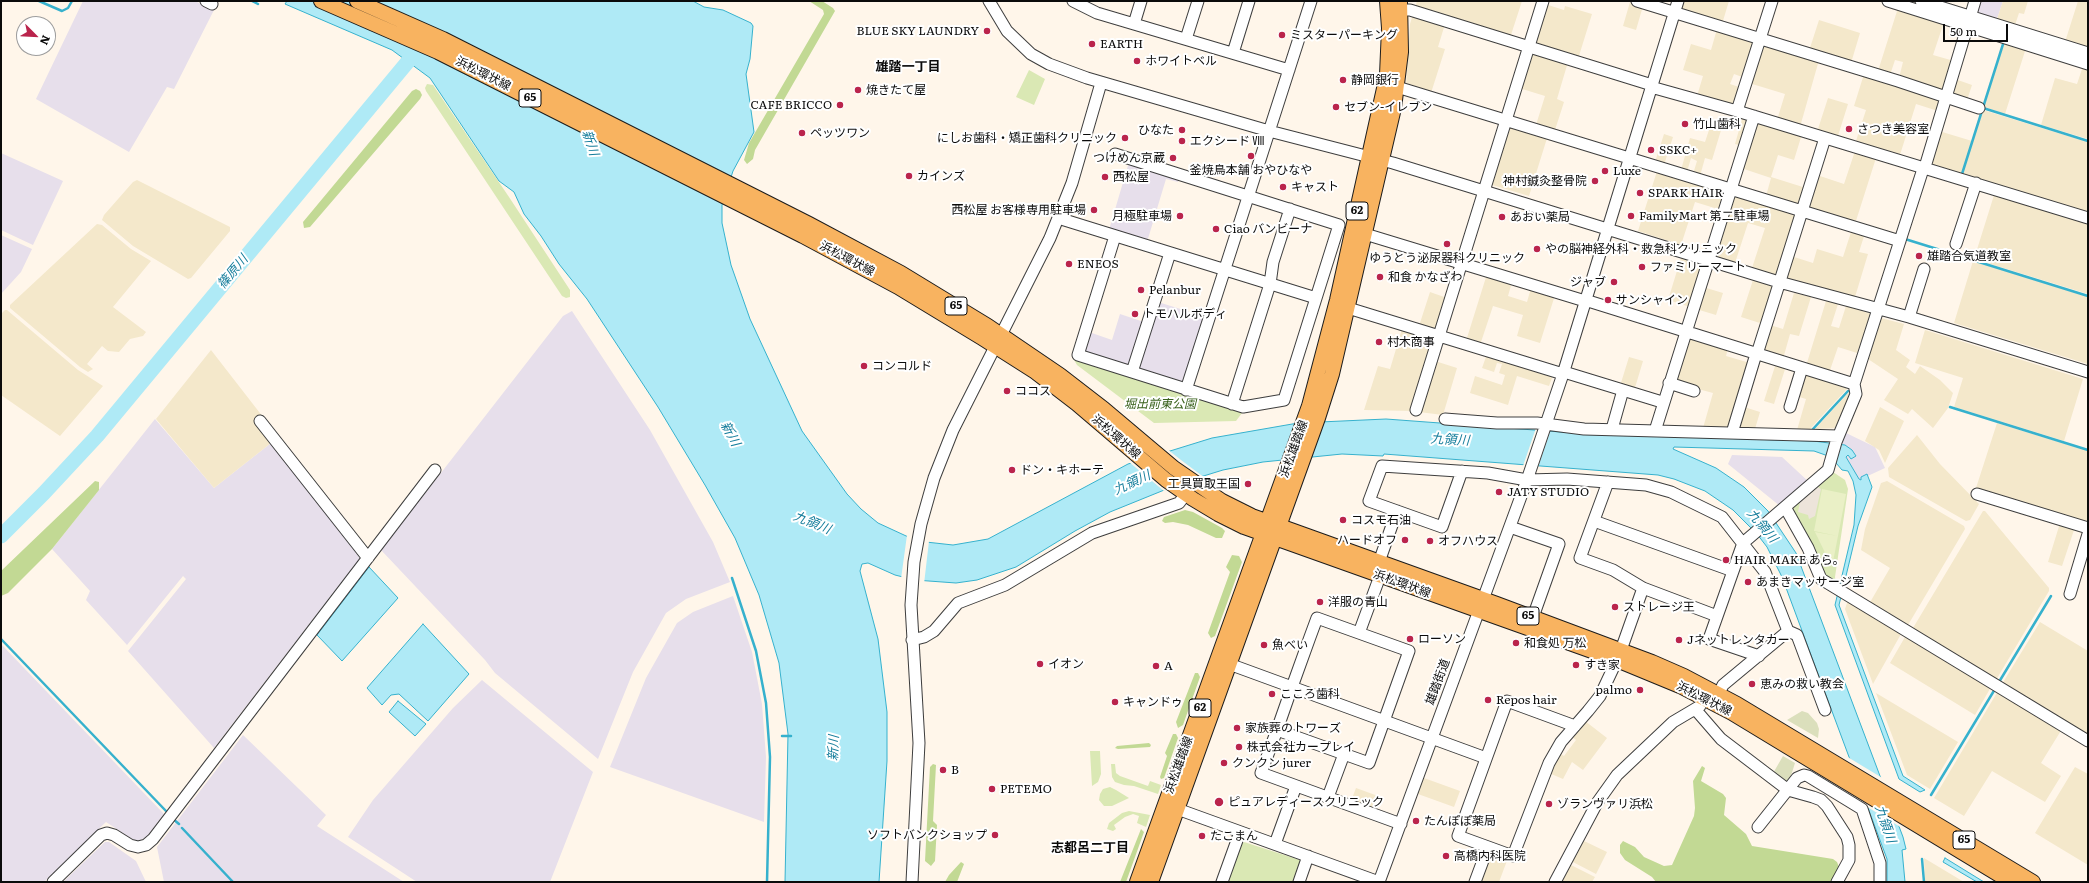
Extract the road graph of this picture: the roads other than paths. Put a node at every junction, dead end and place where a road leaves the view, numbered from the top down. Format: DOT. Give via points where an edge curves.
graph roads {
  1 [pos="321,1"];
  2 [pos="357,1"];
  3 [pos="989,1"];
  4 [pos="1141,1"];
  5 [pos="1198,1"];
  6 [pos="1249,1"];
  7 [pos="1311,1"];
  8 [pos="1387,1"];
  9 [pos="1543,1"];
  10 [pos="1637,1"];
  11 [pos="1678,1"];
  12 [pos="1772,1"];
  13 [pos="1888,1"];
  14 [pos="1921,1"];
  15 [pos="1976,1"];
  16 [pos="1079,3"];
  17 [pos="1406,6"];
  18 [pos="1936,11"];
  19 [pos="1674,12"];
  20 [pos="1969,22"];
  21 [pos="1134,24"];
  22 [pos="1186,39"];
  23 [pos="1760,39"];
  24 [pos="1529,47"];
  25 [pos="1233,53"];
  26 [pos="2086,58"];
  27 [pos="1288,70"];
  28 [pos="1102,83"];
  29 [pos="1652,86"];
  30 [pos="1397,87"];
  31 [pos="1946,98"];
  32 [pos="1979,108"];
  33 [pos="1737,111"];
  34 [pos="1754,116"];
  35 [pos="1506,119"];
  36 [pos="1269,131"];
  37 [pos="1825,138"];
  38 [pos="1115,154"];
  39 [pos="1630,157"];
  40 [pos="1376,159"];
  41 [pos="1924,168"];
  42 [pos="1976,183"];
  43 [pos="1731,188"];
  44 [pos="1484,191"];
  45 [pos="738,195"];
  46 [pos="1247,196"];
  47 [pos="1290,209"];
  48 [pos="1802,210"];
  49 [pos="1058,218"];
  50 [pos="2088,218"];
  51 [pos="1607,229"];
  52 [pos="1366,234"];
  53 [pos="1115,236"];
  54 [pos="1900,241"];
  55 [pos="1956,244"];
  56 [pos="1170,253"];
  57 [pos="1708,260"];
  58 [pos="1461,263"];
  59 [pos="1924,269"];
  60 [pos="1224,270"];
  61 [pos="1779,282"];
  62 [pos="1270,284"];
  63 [pos="1316,298"];
  64 [pos="1585,301"];
  65 [pos="1348,308"];
  66 [pos="1878,309"];
  67 [pos="1909,317"];
  68 [pos="1685,332"];
  69 [pos="1439,336"];
  70 [pos="998,341"];
  71 [pos="1757,354"];
  72 [pos="1802,368"];
  73 [pos="1132,372"];
  74 [pos="2088,372"];
  75 [pos="1564,373"];
  76 [pos="1669,383"];
  77 [pos="1854,384"];
  78 [pos="1186,390"];
  79 [pos="1623,390"];
  80 [pos="1694,391"];
  81 [pos="1662,402"];
  82 [pos="1232,404"];
  83 [pos="1790,407"];
  84 [pos="1416,410"];
  85 [pos="1312,418"];
  86 [pos="1445,419"];
  87 [pos="260,421"];
  88 [pos="1546,425"];
  89 [pos="1612,429"];
  90 [pos="1655,430"];
  91 [pos="1732,433"];
  92 [pos="1837,439"];
  93 [pos="435,470"];
  94 [pos="1462,471"];
  95 [pos="1529,475"];
  96 [pos="1608,482"];
  97 [pos="1188,490"];
  98 [pos="1977,494"];
  99 [pos="1781,510"];
  100 [pos="1397,511"];
  101 [pos="1594,521"];
  102 [pos="1510,527"];
  103 [pos="2088,528"];
  104 [pos="1271,530"];
  105 [pos="2088,534"];
  106 [pos="1747,540"];
  107 [pos="368,558"];
  108 [pos="1379,562"];
  109 [pos="1734,572"];
  110 [pos="1380,576"];
  111 [pos="1643,588"];
  112 [pos="2070,594"];
  113 [pos="1480,605"];
  114 [pos="1717,616"];
  115 [pos="1533,617"];
  116 [pos="1788,631"];
  117 [pos="1359,633"];
  118 [pos="912,640"];
  119 [pos="1619,655"];
  120 [pos="1759,656"];
  121 [pos="1229,664"];
  122 [pos="1292,687"];
  123 [pos="1718,693"];
  124 [pos="1704,698"];
  125 [pos="1695,709"];
  126 [pos="1825,710"];
  127 [pos="1384,721"];
  128 [pos="1575,726"];
  129 [pos="1277,730"];
  130 [pos="1432,738"];
  131 [pos="2088,741"];
  132 [pos="1344,754"];
  133 [pos="1486,758"];
  134 [pos="1296,786"];
  135 [pos="1788,790"];
  136 [pos="1328,797"];
  137 [pos="1171,807"];
  138 [pos="1401,824"];
  139 [pos="1758,828"];
  140 [pos="1240,832"];
  141 [pos="1275,844"];
  142 [pos="1488,847"];
  143 [pos="1308,856"];
  144 [pos="53,882"];
  145 [pos="912,882"];
  146 [pos="1137,882"];
  147 [pos="1151,882"];
  148 [pos="1222,882"];
  149 [pos="1299,882"];
  150 [pos="1379,882"];
  151 [pos="1475,882"];
  152 [pos="1555,882"];
  153 [pos="1837,882"];
  154 [pos="1880,882"];
  155 [pos="2011,882"];
  156 [pos="2033,882"];
  1 -- 45 [label="main road, 浜松環状線 / 65" via="438,52"];
  2 -- 45 [label="main road, 浜松環状線 / 65" via="443,39"];
  3 -- 28 [label="street" via="1007,31 1031,54 1058,68"];
  4 -- 21 [label="street"];
  5 -- 22 [label="street"];
  6 -- 25 [label="street"];
  7 -- 27 [label="street"];
  8 -- 40 [label="main road, 浜松雄踏線 / 62" via="1388,70"];
  9 -- 24 [label="street"];
  10 -- 19 [label="street"];
  11 -- 19 [label="street, 雄踏街道"];
  12 -- 23 [label="street"];
  13 -- 18 [label="street"];
  14 -- 18 [label="street"];
  15 -- 20 [label="street"];
  16 -- 21 [label="street"];
  17 -- 24 [label="street"];
  17 -- 30 [label="main road, 浜松雄踏線 / 62"];
  18 -- 20 [label="street"];
  19 -- 23 [label="street"];
  19 -- 29 [label="street, 雄踏街道"];
  20 -- 26 [label="street"];
  20 -- 31 [label="street"];
  21 -- 22 [label="street"];
  22 -- 25 [label="street"];
  23 -- 31 [label="street"];
  23 -- 33 [label="street"];
  24 -- 29 [label="street"];
  24 -- 35 [label="street"];
  25 -- 27 [label="street"];
  27 -- 36 [label="street"];
  28 -- 36 [label="street"];
  28 -- 49 [label="street" via="1074,177"];
  29 -- 33 [label="street"];
  29 -- 39 [label="street, 雄踏街道"];
  30 -- 35 [label="street"];
  30 -- 40 [label="main road, 浜松雄踏線 / 62"];
  31 -- 32 [label="street"];
  31 -- 41 [label="street"];
  33 -- 34 [label="street"];
  34 -- 37 [label="street"];
  34 -- 43 [label="street"];
  35 -- 39 [label="street"];
  35 -- 44 [label="street"];
  36 -- 40 [label="street"];
  36 -- 46 [label="street"];
  37 -- 41 [label="street"];
  37 -- 48 [label="street"];
  38 -- 46 [label="street"];
  39 -- 43 [label="street"];
  39 -- 51 [label="street, 雄踏街道"];
  40 -- 44 [label="street"];
  40 -- 52 [label="main road, 浜松雄踏線 / 62"];
  40 -- 85 [label="main road, 浜松雄踏線 / 62" via="1331,325"];
  41 -- 42 [label="street"];
  41 -- 54 [label="street"];
  42 -- 50 [label="street"];
  42 -- 55 [label="street"];
  43 -- 48 [label="street"];
  43 -- 57 [label="street"];
  44 -- 51 [label="street"];
  44 -- 58 [label="street"];
  45 -- 70 [label="main road, 浜松環状線 / 65" via="884,263"];
  46 -- 47 [label="street"];
  46 -- 60 [label="street"];
  47 -- 62 [label="street" via="1273,262"];
  47 -- 63 [label="street" via="1339,225"];
  48 -- 54 [label="street"];
  48 -- 61 [label="street"];
  49 -- 53 [label="street"];
  49 -- 70 [label="street"];
  51 -- 57 [label="street"];
  51 -- 64 [label="street, 雄踏街道"];
  52 -- 58 [label="street"];
  52 -- 65 [label="main road, 浜松雄踏線 / 62"];
  53 -- 56 [label="street"];
  53 -- 73 [label="street" via="1078,355"];
  54 -- 66 [label="street"];
  56 -- 60 [label="street"];
  56 -- 73 [label="street"];
  57 -- 61 [label="street"];
  57 -- 68 [label="street"];
  58 -- 64 [label="street"];
  58 -- 69 [label="street"];
  59 -- 67 [label="street"];
  60 -- 62 [label="street"];
  60 -- 78 [label="street"];
  61 -- 66 [label="street"];
  61 -- 71 [label="street"];
  62 -- 63 [label="street"];
  62 -- 82 [label="street"];
  63 -- 82 [label="street" via="1284,400 1243,408"];
  64 -- 68 [label="street"];
  64 -- 75 [label="street, 雄踏街道"];
  65 -- 69 [label="street"];
  65 -- 85 [label="main road, 浜松雄踏線 / 62"];
  66 -- 67 [label="street"];
  66 -- 77 [label="street"];
  67 -- 74 [label="street"];
  68 -- 71 [label="street"];
  68 -- 76 [label="street"];
  69 -- 75 [label="street"];
  69 -- 84 [label="street"];
  70 -- 97 [label="main road, 浜松環状線 / 65" via="1138,456"];
  70 -- 97 [label="main road, 浜松環状線 / 65" via="1085,394 1153,451"];
  70 -- 118 [label="street" via="944,451 929,492 918,535 911,588"];
  71 -- 72 [label="street"];
  71 -- 91 [label="street"];
  72 -- 77 [label="street"];
  72 -- 83 [label="street"];
  73 -- 78 [label="street"];
  75 -- 79 [label="street"];
  75 -- 88 [label="street, 雄踏街道"];
  76 -- 80 [label="street"];
  76 -- 81 [label="street"];
  77 -- 92 [label="street" via="1856,394"];
  78 -- 82 [label="street"];
  79 -- 81 [label="street"];
  79 -- 89 [label="street"];
  81 -- 90 [label="street"];
  85 -- 104 [label="main road, 浜松雄踏線 / 62"];
  86 -- 88 [label="street"];
  87 -- 107 [label="street"];
  88 -- 89 [label="street"];
  88 -- 95 [label="street, 雄踏街道"];
  89 -- 90 [label="street"];
  90 -- 91 [label="street"];
  91 -- 92 [label="street"];
  92 -- 99 [label="street" via="1825,474"];
  93 -- 107 [label="street"];
  94 -- 95 [label="street"];
  94 -- 100 [label="street" via="1442,527"];
  94 -- 100 [label="street" via="1382,466 1369,501"];
  95 -- 96 [label="street"];
  95 -- 102 [label="street, 雄踏街道"];
  96 -- 101 [label="street"];
  96 -- 106 [label="street" via="1646,485 1683,497 1722,517"];
  97 -- 104 [label="main road, 浜松環状線 / 65" via="1236,508"];
  97 -- 118 [label="street" via="1179,503 1092,533 1005,585 958,603 934,631"];
  98 -- 103 [label="street"];
  99 -- 106 [label="street"];
  99 -- 131 [label="street" via="1808,548 1821,579"];
  100 -- 108 [label="street"];
  101 -- 109 [label="street"];
  101 -- 111 [label="street" via="1580,558 1614,570"];
  102 -- 113 [label="street, 雄踏街道"];
  102 -- 115 [label="street" via="1559,544"];
  104 -- 108 [label="main road, 浜松環状線 / 65"];
  104 -- 110 [label="main road, 浜松環状線 / 65"];
  104 -- 121 [label="main road, 浜松雄踏線 / 62"];
  104 -- 137 [label="main road, 浜松雄踏線 / 62"];
  105 -- 112 [label="street"];
  106 -- 109 [label="street"];
  106 -- 116 [label="street" via="1765,572"];
  107 -- 144 [label="street" via="153,839 138,847 114,835 101,835"];
  108 -- 113 [label="main road, 浜松環状線 / 65"];
  109 -- 114 [label="street"];
  110 -- 113 [label="main road, 浜松環状線 / 65"];
  110 -- 117 [label="street"];
  111 -- 114 [label="street"];
  111 -- 119 [label="street"];
  113 -- 115 [label="main road, 浜松環状線 / 65"];
  113 -- 119 [label="main road, 浜松環状線 / 65"];
  113 -- 130 [label="street, 雄踏街道"];
  114 -- 120 [label="street" via="1709,639"];
  115 -- 119 [label="main road, 浜松環状線 / 65"];
  116 -- 120 [label="street"];
  116 -- 126 [label="street" via="1797,635"];
  117 -- 122 [label="street" via="1317,618"];
  117 -- 127 [label="street" via="1409,651"];
  118 -- 145 [label="street" via="919,744"];
  119 -- 123 [label="main road, 浜松環状線 / 65" via="1668,668"];
  119 -- 124 [label="main road, 浜松環状線 / 65"];
  119 -- 128 [label="street" via="1600,696"];
  120 -- 123 [label="street" via="1723,685"];
  121 -- 122 [label="street"];
  121 -- 137 [label="main road, 浜松雄踏線 / 62"];
  122 -- 127 [label="street"];
  122 -- 129 [label="street"];
  123 -- 156 [label="main road, 浜松環状線 / 65"];
  124 -- 125 [label="street" via="1701,706"];
  124 -- 155 [label="main road, 浜松環状線 / 65"];
  125 -- 135 [label="street" via="1721,739"];
  125 -- 152 [label="street" via="1673,722 1614,778 1597,803"];
  127 -- 130 [label="street"];
  127 -- 132 [label="street" via="1369,763"];
  128 -- 133 [label="street" via="1507,701"];
  128 -- 142 [label="street" via="1555,751 1543,774 1513,856"];
  129 -- 132 [label="street"];
  129 -- 134 [label="street" via="1261,773"];
  130 -- 133 [label="street"];
  130 -- 138 [label="street, 雄踏街道"];
  132 -- 136 [label="street"];
  133 -- 142 [label="street" via="1458,836"];
  134 -- 136 [label="street"];
  134 -- 141 [label="street"];
  135 -- 139 [label="street"];
  135 -- 153 [label="street" via="1821,800 1847,837 1849,860"];
  135 -- 154 [label="street" via="1804,775 1859,806 1864,813 1880,863"];
  136 -- 138 [label="street"];
  137 -- 140 [label="street"];
  137 -- 146 [label="main road, 浜松雄踏線 / 62"];
  137 -- 147 [label="main road, 浜松雄踏線 / 62"];
  138 -- 150 [label="street, 雄踏街道"];
  140 -- 141 [label="street"];
  140 -- 148 [label="street"];
  141 -- 143 [label="street"];
  142 -- 151 [label="street"];
  143 -- 149 [label="street"];
  143 -- 150 [label="street"];
}
